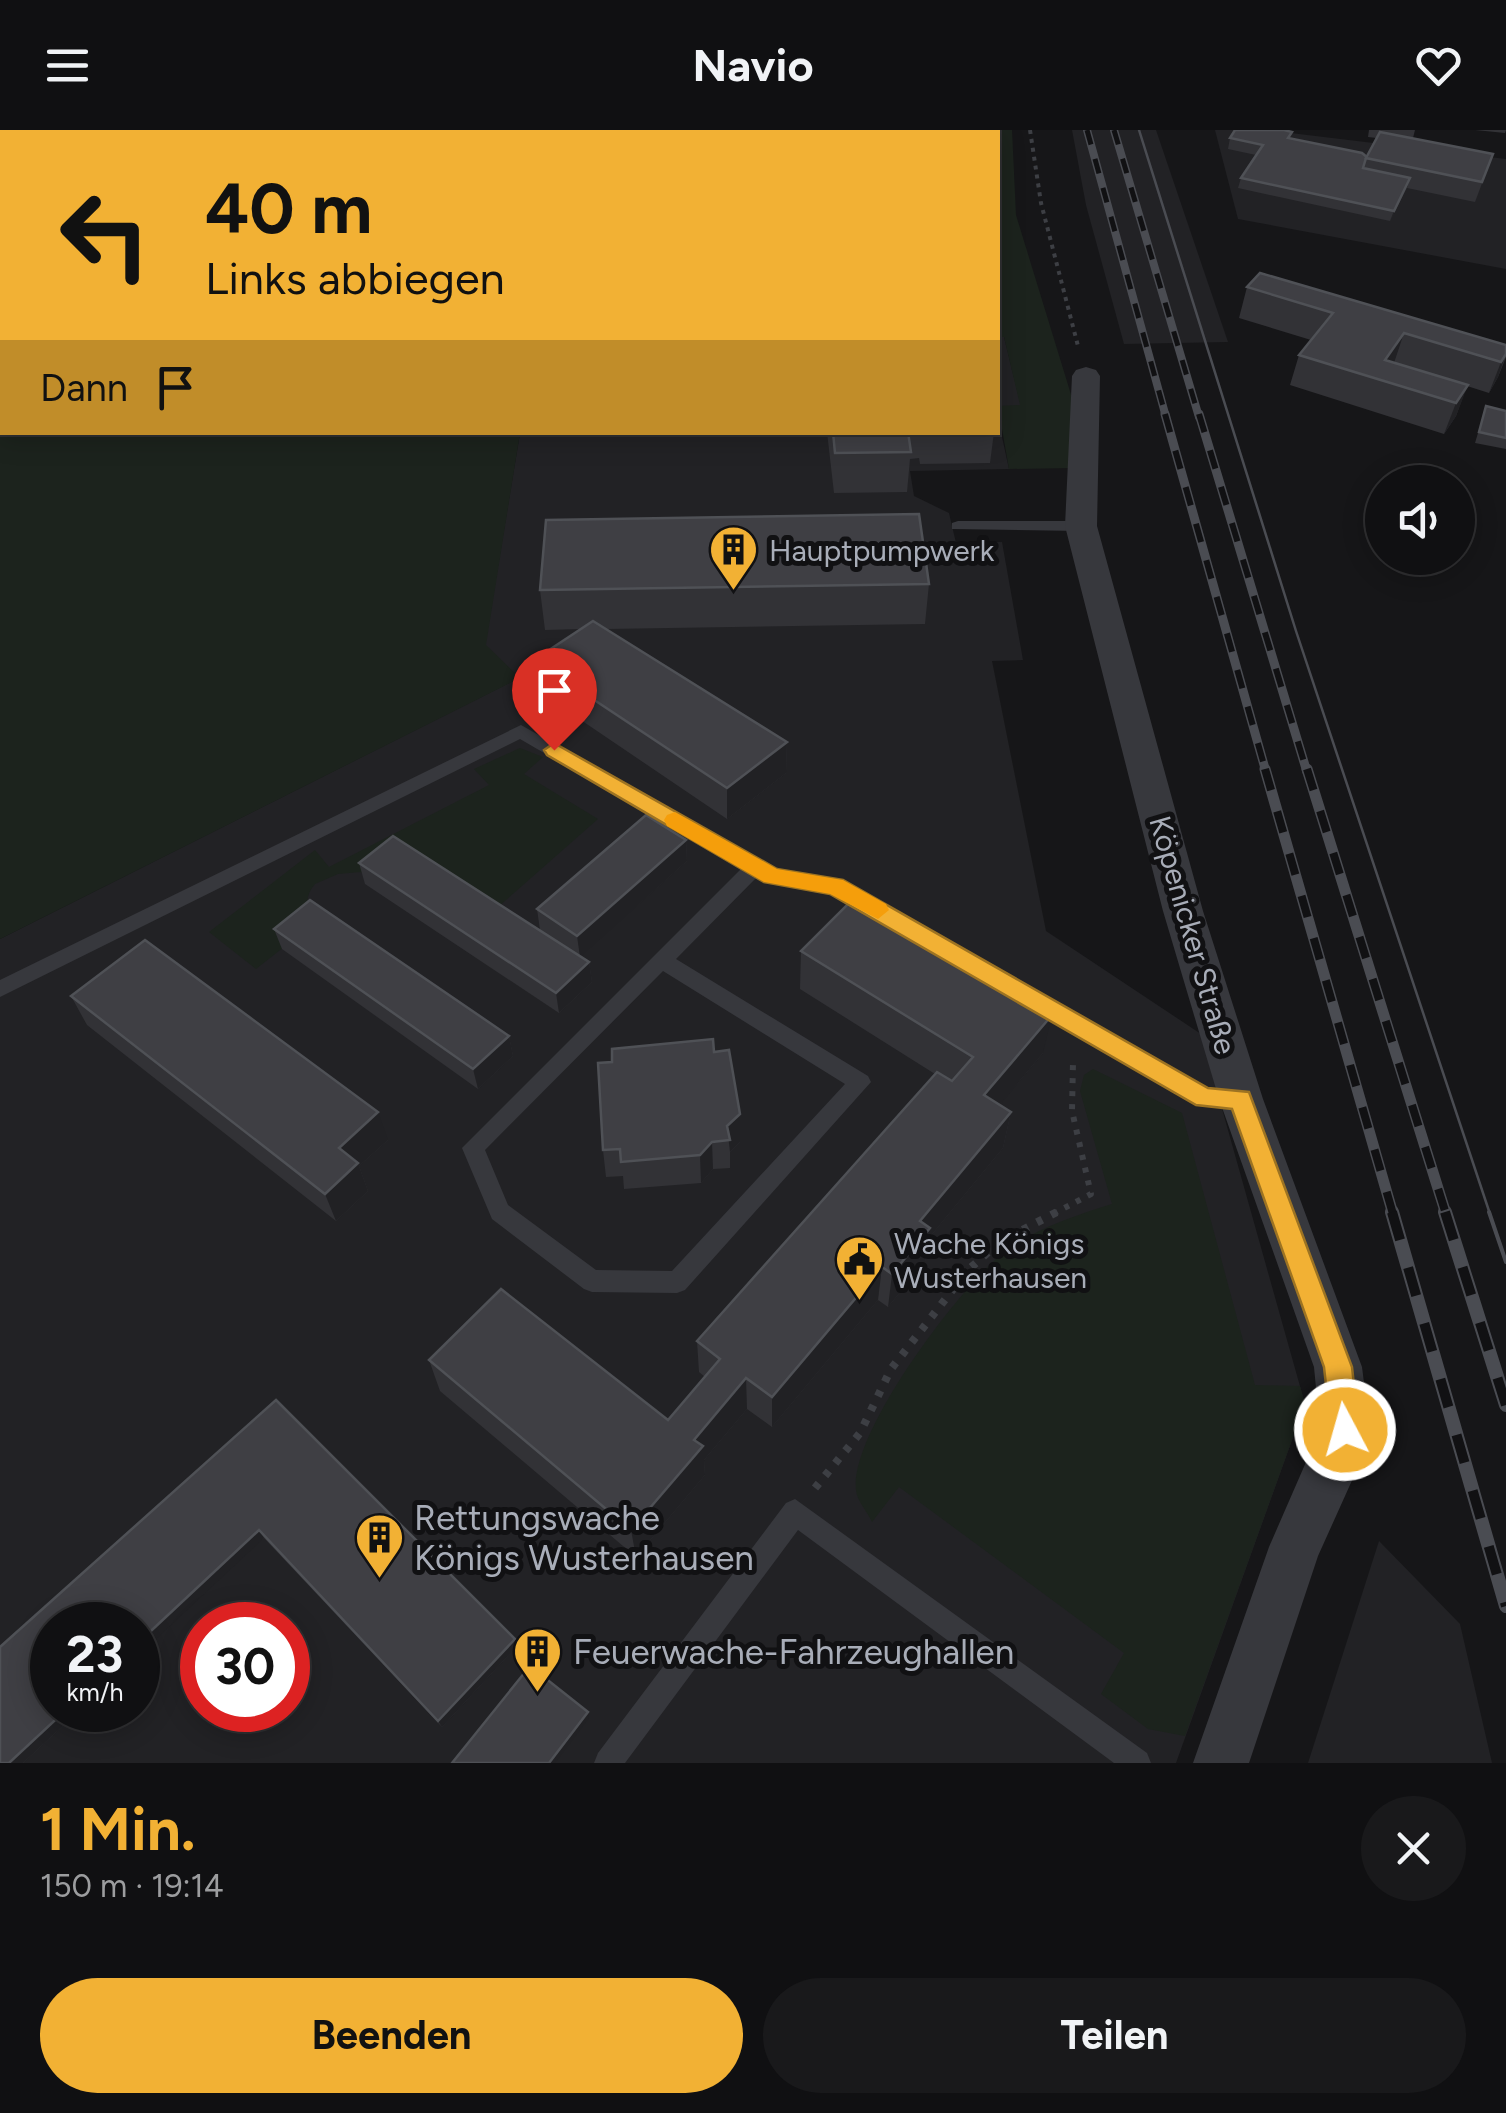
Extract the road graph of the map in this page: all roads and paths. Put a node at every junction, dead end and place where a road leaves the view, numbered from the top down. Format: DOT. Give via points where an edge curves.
graph roads {
  1 [pos="1030,130"];
  2 [pos="1086,376"];
  3 [pos="958,526"];
  4 [pos="1081,526"];
  5 [pos="755,866"];
  6 [pos="662,960"];
  7 [pos="0,989"];
  8 [pos="1092,1033"];
  9 [pos="1241,1099"];
  10 [pos="795,1512"];
  11 [pos="608,1763"];
  12 [pos="1136,1763"];
  13 [pos="1221,1763"];
  1 -- 2 [label="path" via="1040,204"];
  2 -- 4 [label="street, Köpenicker Straße"];
  3 -- 4 [label="lane"];
  4 -- 9 [label="street, Köpenicker Straße" via="1183,911"];
  5 -- 6 [label="lane"];
  5 -- 7 [label="lane" via="521,731"];
  5 -- 8 [label="lane" via="772,876 835,886"];
  6 -- 6 [label="lane" via="474,1148 500,1212 592,1281 677,1282 860,1082"];
  8 -- 9 [label="lane" via="1204,1098"];
  8 -- 10 [label="path" via="1074,1055 1069,1078 1090,1194 1001,1242 968,1270 891,1369 860,1433"];
  9 -- 13 [label="street, Köpenicker Straße" via="1338,1367 1345,1430 1288,1564"];
  10 -- 11 [label="lane"];
  10 -- 12 [label="lane"];
}
